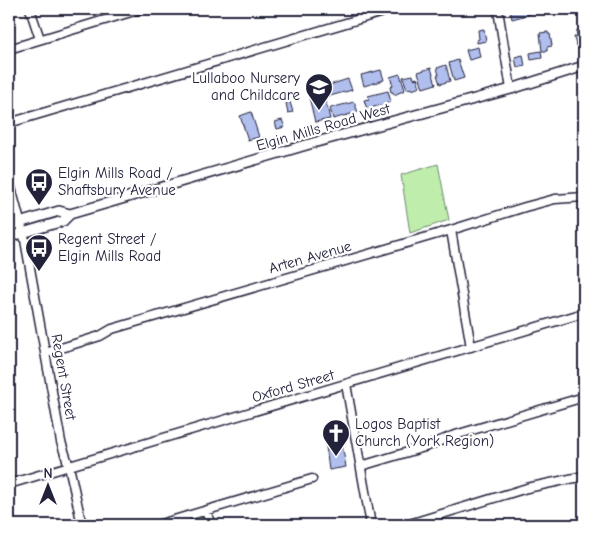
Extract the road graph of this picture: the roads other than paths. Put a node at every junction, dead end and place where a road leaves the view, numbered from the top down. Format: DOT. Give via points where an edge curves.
graph roads {
  1 [pos="30,9"];
  2 [pos="141,9"];
  3 [pos="393,9"];
  4 [pos="499,9"];
  5 [pos="40,39"];
  6 [pos="9,49"];
  7 [pos="584,66"];
  8 [pos="511,89"];
  9 [pos="9,123"];
  10 [pos="9,180"];
  11 [pos="584,197"];
  12 [pos="70,214"];
  13 [pos="20,222"];
  14 [pos="9,226"];
  15 [pos="451,230"];
  16 [pos="24,233"];
  17 [pos="9,237"];
  18 [pos="584,313"];
  19 [pos="471,346"];
  20 [pos="45,353"];
  21 [pos="346,384"];
  22 [pos="584,397"];
  23 [pos="69,466"];
  24 [pos="361,466"];
  25 [pos="584,476"];
  26 [pos="312,478"];
  27 [pos="9,484"];
  28 [pos="206,511"];
  29 [pos="82,525"];
  30 [pos="157,525"];
  31 [pos="210,525"];
  32 [pos="371,525"];
  33 [pos="406,525"];
  1 -- 5 [label="street"];
  2 -- 5 [label="street"];
  3 -- 9 [label="street"];
  4 -- 8 [label="street"];
  5 -- 6 [label="street"];
  7 -- 8 [label="main road, Elgin Mills Road West"];
  8 -- 12 [label="main road, Elgin Mills Road West"];
  10 -- 13 [label="street, Regent Street"];
  11 -- 15 [label="street, Arten Avenue" via="555,199"];
  12 -- 13 [label="main road, Elgin Mills Road West" via="60,211"];
  12 -- 16 [label="main road, Elgin Mills Road West" via="63,221"];
  13 -- 14 [label="main road, Elgin Mills Road West"];
  13 -- 16 [label="street, Regent Street"];
  15 -- 19 [label="street"];
  15 -- 20 [label="street, Arten Avenue" via="112,330"];
  16 -- 17 [label="main road, Elgin Mills Road West"];
  16 -- 20 [label="street, Regent Street"];
  18 -- 19 [label="street, Oxford Street"];
  19 -- 21 [label="street, Oxford Street"];
  20 -- 23 [label="street, Regent Street"];
  21 -- 23 [label="street, Oxford Street"];
  21 -- 24 [label="street"];
  22 -- 24 [label="street"];
  23 -- 27 [label="street, Oxford Street"];
  23 -- 29 [label="street, Regent Street"];
  24 -- 32 [label="street"];
  25 -- 33 [label="street" via="527,488 442,519"];
  26 -- 28 [label="street"];
  28 -- 30 [label="street"];
  28 -- 31 [label="street"];
}
